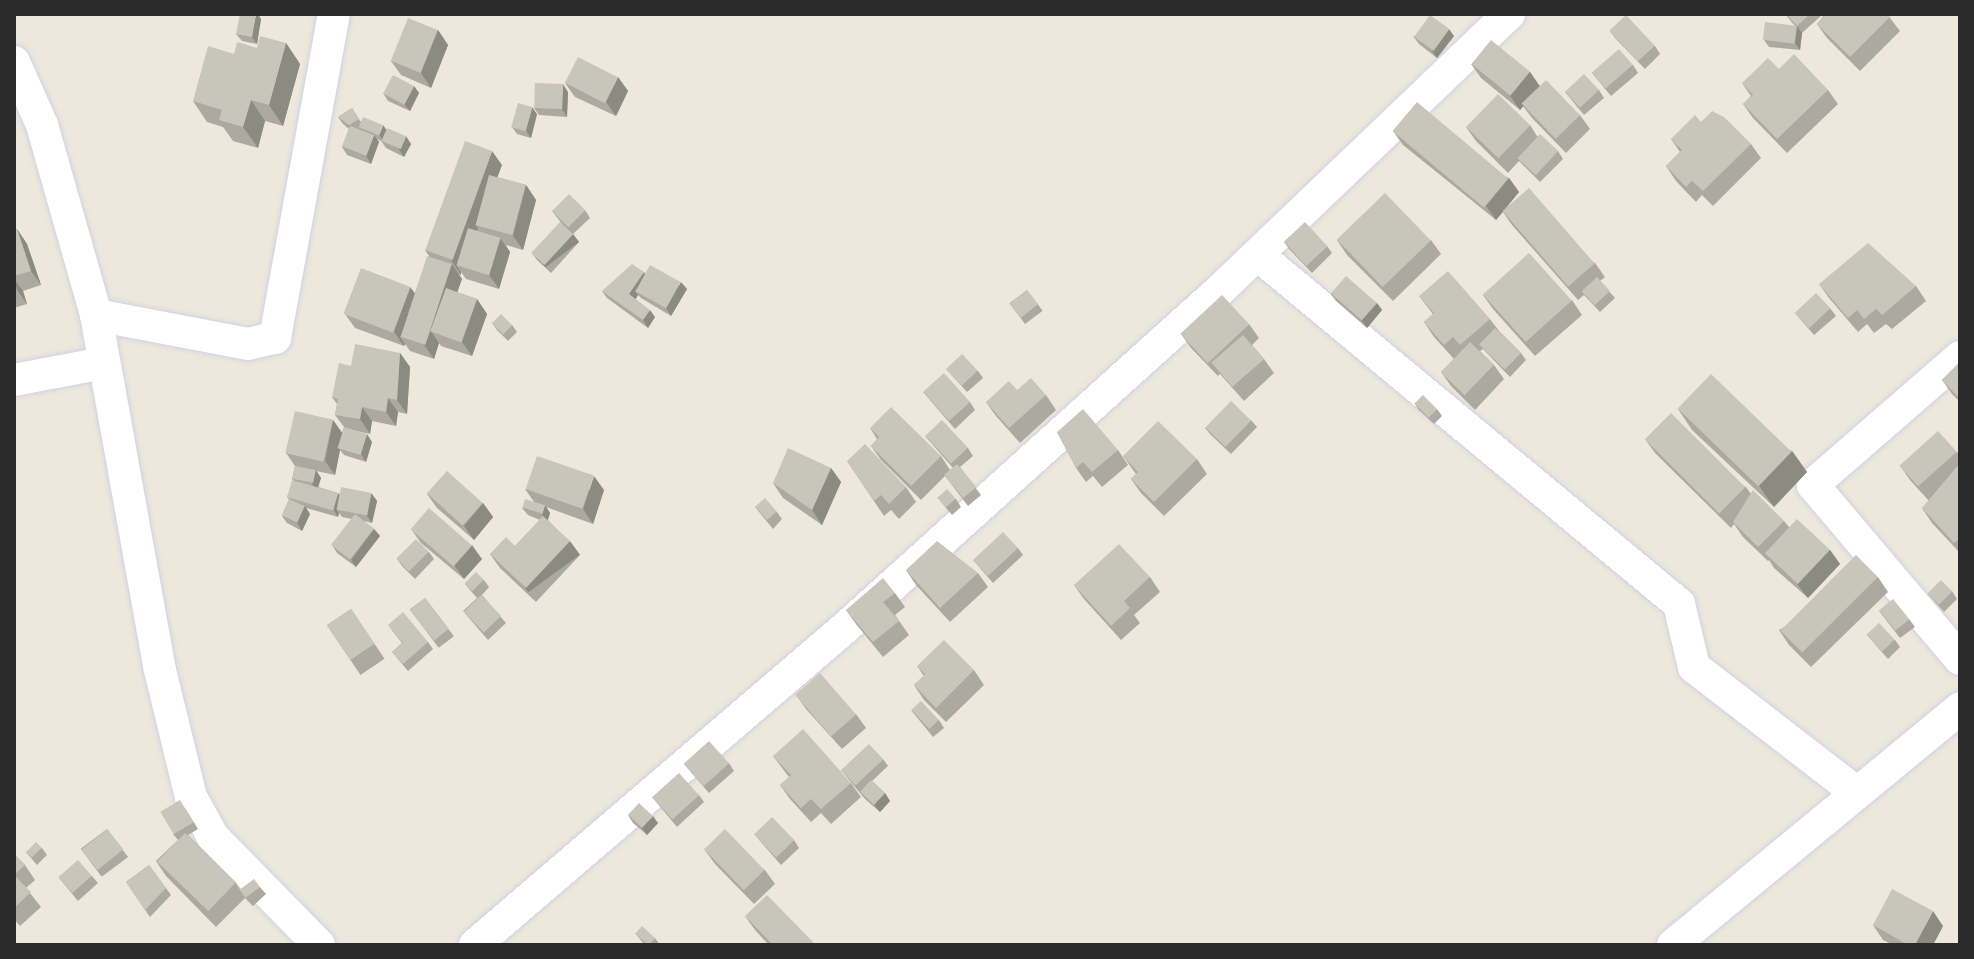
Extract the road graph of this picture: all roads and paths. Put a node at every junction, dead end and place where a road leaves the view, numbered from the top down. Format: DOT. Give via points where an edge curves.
graph roads {
  1 [pos="334,14"];
  2 [pos="1509,14"];
  3 [pos="14,62"];
  4 [pos="1258,255"];
  5 [pos="96,315"];
  6 [pos="1960,357"];
  7 [pos="103,363"];
  8 [pos="14,380"];
  9 [pos="1960,659"];
  10 [pos="1960,708"];
  11 [pos="1857,793"];
  12 [pos="319,945"];
  13 [pos="475,945"];
  14 [pos="1673,945"];
  1 -- 5 [label="street" via="275,338 248,344"];
  2 -- 4 [label="street"];
  3 -- 5 [label="street" via="42,125"];
  4 -- 11 [label="street" via="1679,604 1694,667"];
  4 -- 13 [label="street" via="858,616"];
  5 -- 7 [label="street"];
  6 -- 9 [label="street" via="1813,485"];
  7 -- 8 [label="street"];
  7 -- 12 [label="street" via="191,797 213,837"];
  10 -- 11 [label="street"];
  11 -- 14 [label="street"];
}
